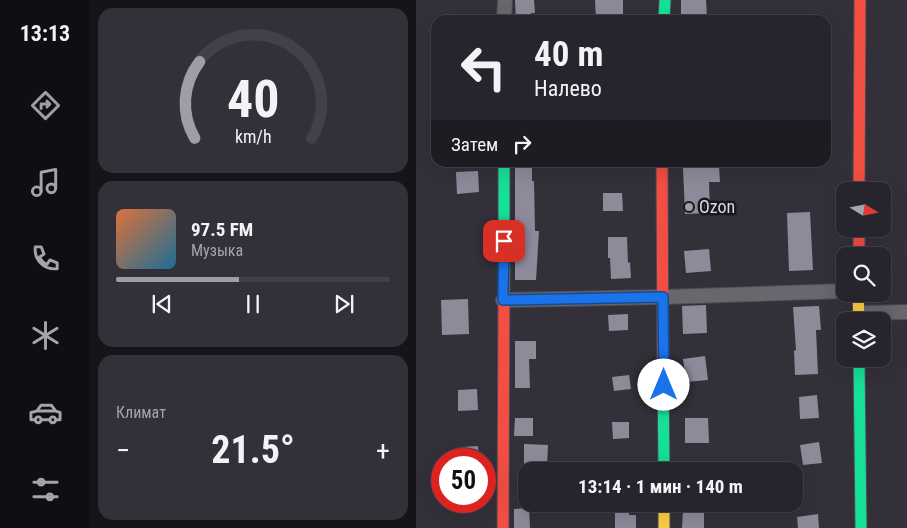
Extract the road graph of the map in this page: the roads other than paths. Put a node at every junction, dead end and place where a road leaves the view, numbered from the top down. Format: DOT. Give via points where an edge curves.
graph roads {
  1 [pos="505,0"];
  2 [pos="664,0"];
  3 [pos="860,0"];
  4 [pos="504,15"];
  5 [pos="664,15"];
  6 [pos="504,167"];
  7 [pos="662,167"];
  8 [pos="859,182"];
  9 [pos="836,291"];
  10 [pos="663,297"];
  11 [pos="503,300"];
  12 [pos="907,312"];
  13 [pos="891,314"];
  14 [pos="859,367"];
  15 [pos="664,462"];
  16 [pos="664,512"];
  17 [pos="503,528"];
  18 [pos="664,528"];
  19 [pos="861,528"];
  1 -- 4 [label="street"];
  2 -- 5 [label="main road"];
  3 -- 8 [label="main road"];
  6 -- 11 [label="main road"];
  7 -- 10 [label="main road"];
  9 -- 10 [label="street"];
  10 -- 11 [label="street"];
  10 -- 15 [label="main road"];
  11 -- 17 [label="main road"];
  12 -- 13 [label="street"];
  14 -- 19 [label="main road"];
  16 -- 18 [label="main road"];
}
